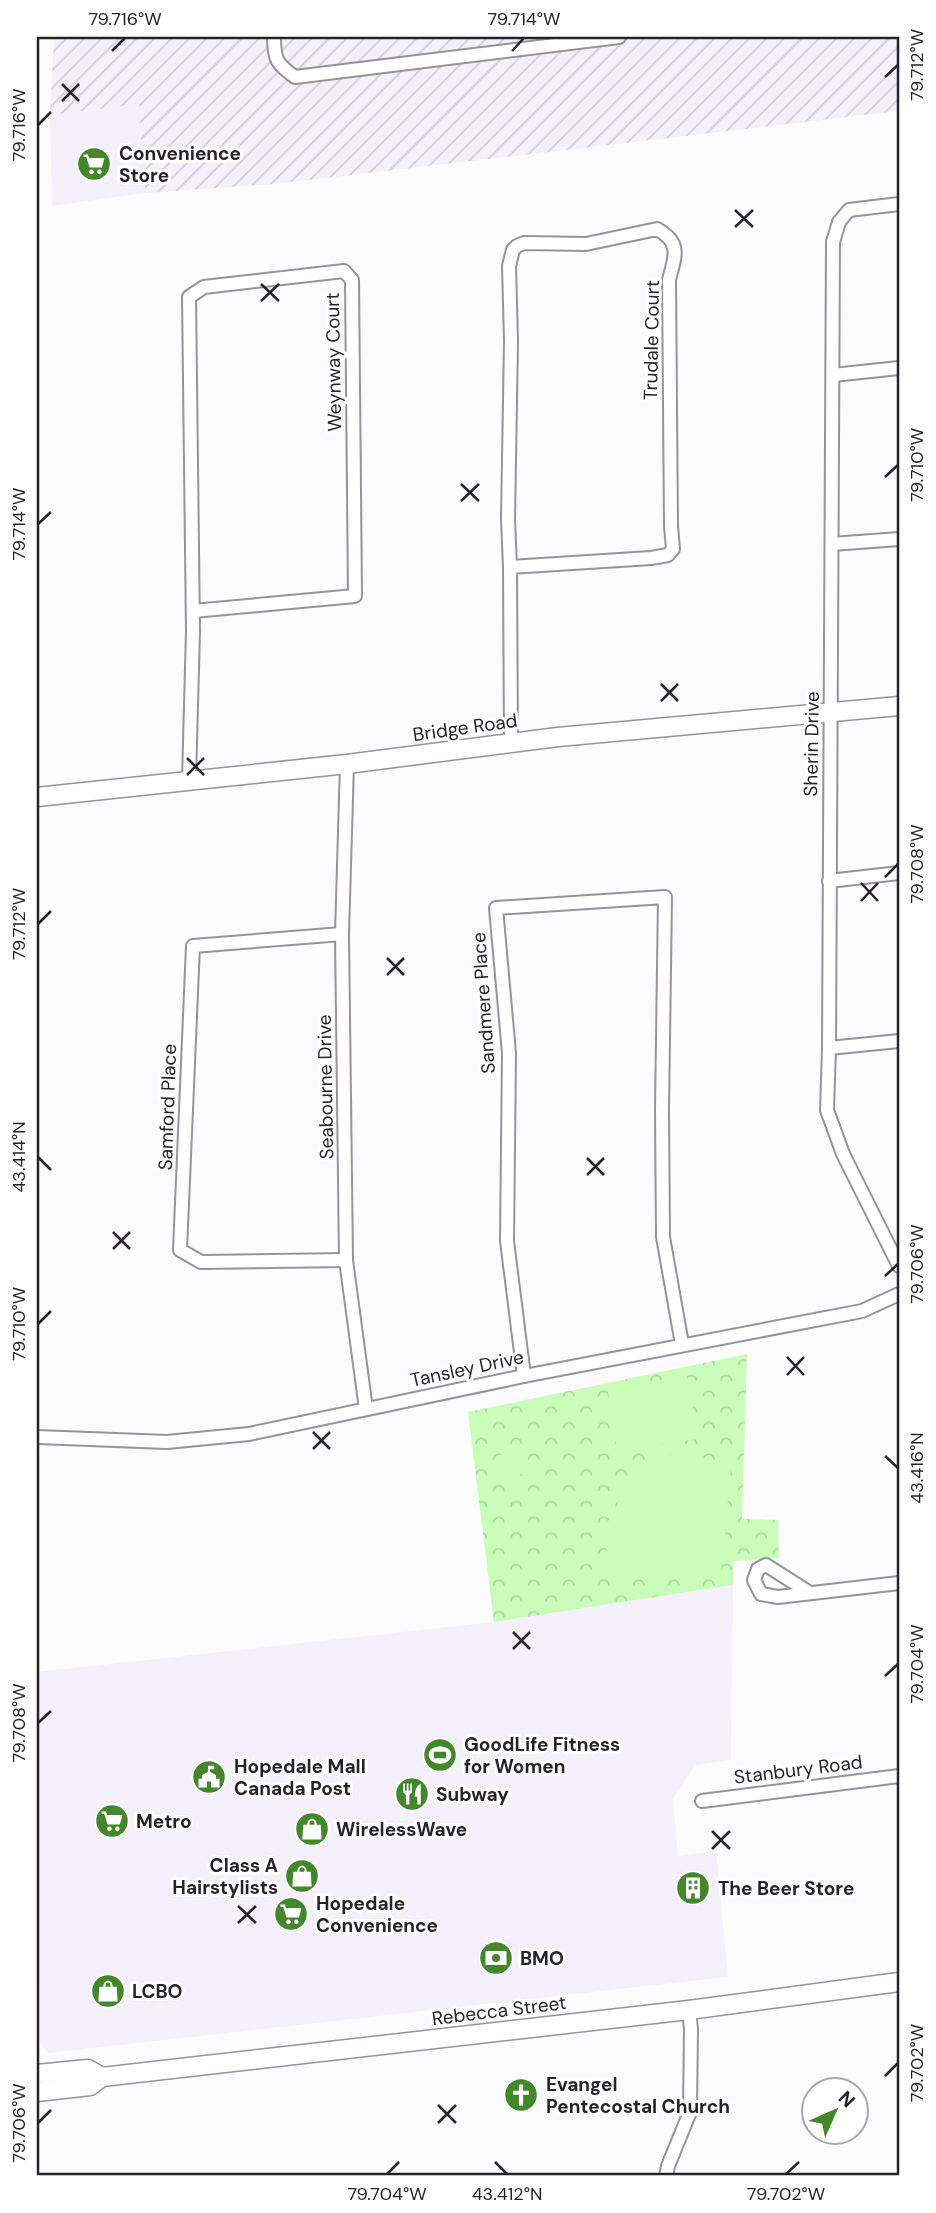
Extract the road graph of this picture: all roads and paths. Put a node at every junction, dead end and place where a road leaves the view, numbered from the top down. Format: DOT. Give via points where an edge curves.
graph roads {
  1 [pos="274,37"];
  2 [pos="614,37"];
  3 [pos="619,37"];
  4 [pos="899,205"];
  5 [pos="899,368"];
  6 [pos="833,375"];
  7 [pos="899,539"];
  8 [pos="832,544"];
  9 [pos="510,567"];
  10 [pos="193,611"];
  11 [pos="899,706"];
  12 [pos="831,713"];
  13 [pos="511,742"];
  14 [pos="347,764"];
  15 [pos="189,780"];
  16 [pos="37,797"];
  17 [pos="899,873"];
  18 [pos="829,881"];
  19 [pos="342,934"];
  20 [pos="899,1041"];
  21 [pos="829,1048"];
  22 [pos="346,1260"];
  23 [pos="899,1266"];
  24 [pos="899,1294"];
  25 [pos="682,1345"];
  26 [pos="524,1376"];
  27 [pos="366,1409"];
  28 [pos="37,1437"];
  29 [pos="899,1583"];
  30 [pos="810,1593"];
  31 [pos="899,1776"];
  32 [pos="702,1801"];
  33 [pos="899,1982"];
  34 [pos="689,2010"];
  35 [pos="37,2074"];
  36 [pos="102,2077"];
  37 [pos="37,2092"];
  38 [pos="666,2176"];
  1 -- 2 [label="street" via="279,65 295,77"];
  2 -- 3 [label="street"];
  4 -- 6 [label="street, Sherin Drive" via="849,210 839,222 833,242"];
  5 -- 6 [label="street"];
  6 -- 8 [label="street, Sherin Drive"];
  7 -- 8 [label="street"];
  8 -- 12 [label="street, Sherin Drive"];
  9 -- 9 [label="street, Trudale Court" via="650,558 668,555 673,549 669,280 675,248 657,229 586,244 524,243 513,250 509,266"];
  9 -- 13 [label="street, Trudale Court"];
  10 -- 10 [label="street, Weynway Court" via="189,298 204,287 344,271 352,280 355,596"];
  10 -- 15 [label="street, Weynway Court"];
  11 -- 12 [label="main road, Bridge Road"];
  12 -- 13 [label="main road, Bridge Road"];
  12 -- 18 [label="street, Sherin Drive"];
  13 -- 14 [label="main road, Bridge Road"];
  14 -- 15 [label="main road, Bridge Road"];
  14 -- 19 [label="street, Seabourne Drive"];
  15 -- 16 [label="main road, Bridge Road"];
  17 -- 18 [label="street"];
  18 -- 21 [label="street, Sherin Drive"];
  19 -- 22 [label="street, Seabourne Drive"];
  19 -- 22 [label="street, Samford Place" via="193,946 180,1250 201,1262"];
  20 -- 21 [label="street"];
  21 -- 23 [label="street, Sherin Drive" via="827,1110 843,1154"];
  22 -- 27 [label="street, Seabourne Drive"];
  24 -- 25 [label="street, Tansley Drive" via="862,1311"];
  25 -- 26 [label="street, Tansley Drive"];
  25 -- 26 [label="street, Sandmere Place" via="663,1237 665,897 496,908 509,1053 506,1241"];
  26 -- 27 [label="street, Tansley Drive"];
  27 -- 28 [label="street, Tansley Drive" via="249,1434 167,1442"];
  29 -- 30 [label="street"];
  31 -- 32 [label="street, Stanbury Road"];
  33 -- 34 [label="main road, Rebecca Street"];
  34 -- 36 [label="main road, Rebecca Street"];
  34 -- 38 [label="street" via="690,2112"];
  35 -- 36 [label="main road, Rebecca Street" via="88,2068"];
  36 -- 37 [label="main road, Rebecca Street" via="90,2086"];
}
